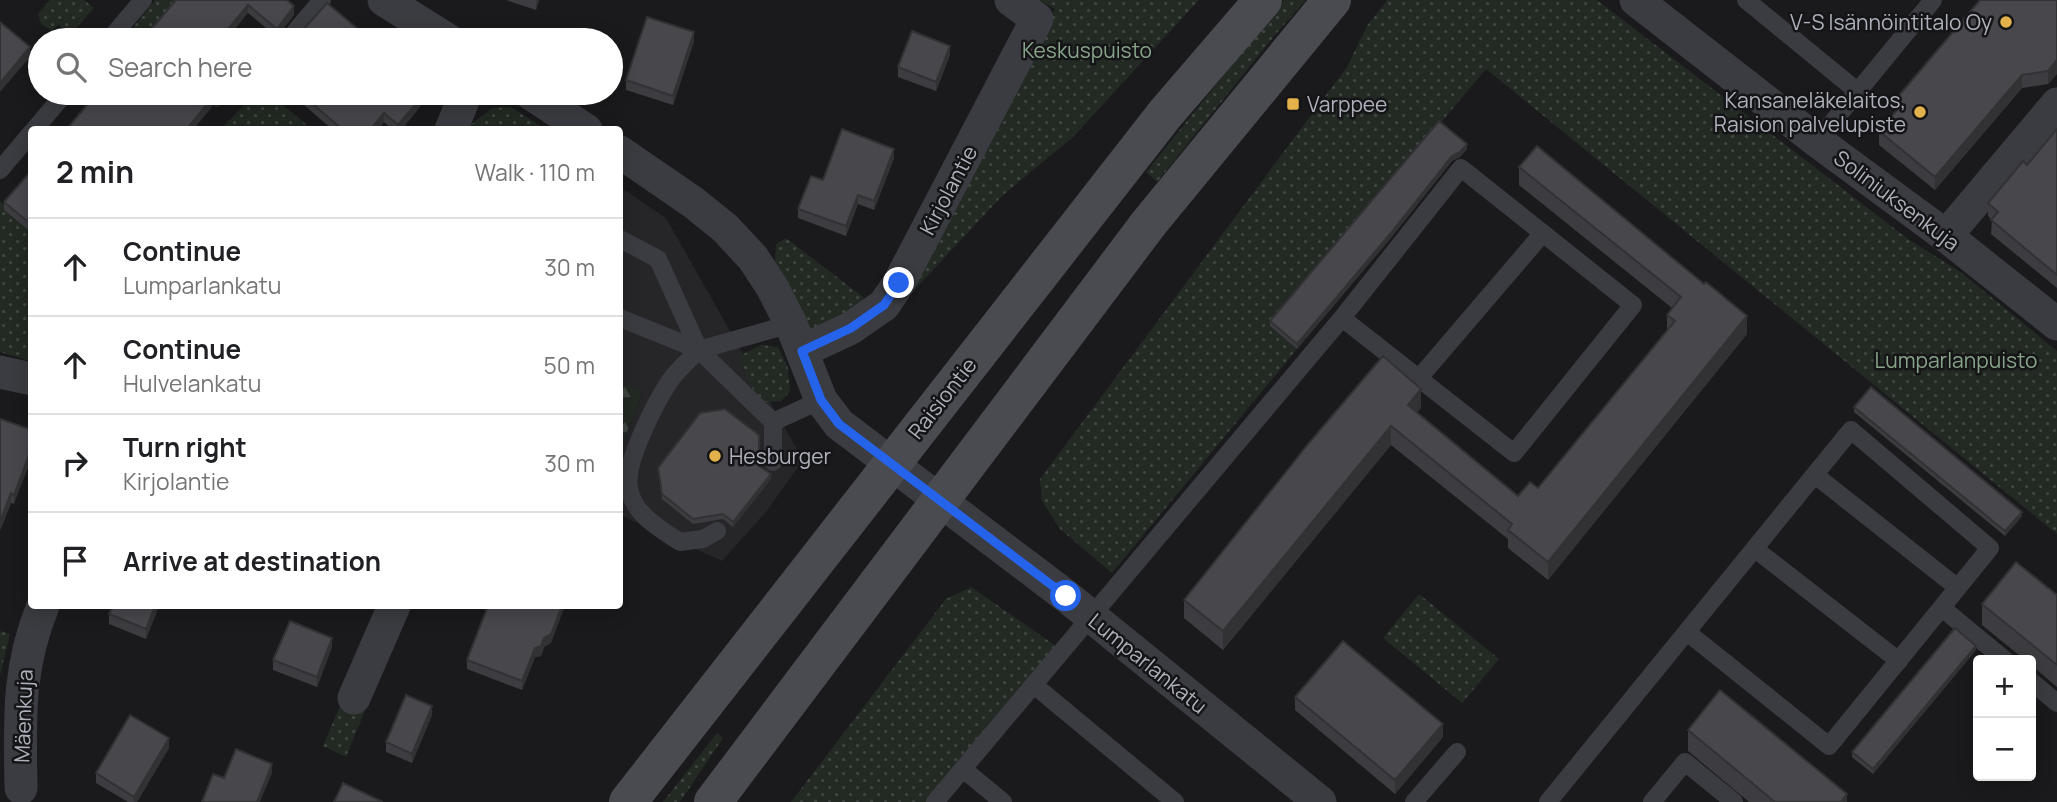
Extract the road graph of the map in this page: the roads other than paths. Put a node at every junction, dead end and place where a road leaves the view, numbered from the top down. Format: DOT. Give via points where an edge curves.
graph roads {
  1 [pos="143,0"];
  2 [pos="322,0"];
  3 [pos="384,0"];
  4 [pos="1011,0"];
  5 [pos="1262,0"];
  6 [pos="1332,0"];
  7 [pos="1636,0"];
  8 [pos="1746,0"];
  9 [pos="1933,0"];
  10 [pos="119,28"];
  11 [pos="298,28"];
  12 [pos="429,28"];
  13 [pos="1857,91"];
  14 [pos="2057,104"];
  15 [pos="55,105"];
  16 [pos="461,105"];
  17 [pos="548,105"];
  18 [pos="37,126"];
  19 [pos="453,126"];
  20 [pos="580,126"];
  21 [pos="28,137"];
  22 [pos="1817,141"];
  23 [pos="623,154"];
  24 [pos="2021,159"];
  25 [pos="0,170"];
  26 [pos="1543,233"];
  27 [pos="1949,238"];
  28 [pos="623,241"];
  29 [pos="1342,318"];
  30 [pos="623,319"];
  31 [pos="2056,323"];
  32 [pos="797,337"];
  33 [pos="699,350"];
  34 [pos="0,372"];
  35 [pos="28,378"];
  36 [pos="1419,378"];
  37 [pos="821,400"];
  38 [pos="773,422"];
  39 [pos="773,462"];
  40 [pos="891,463"];
  41 [pos="1815,475"];
  42 [pos="941,501"];
  43 [pos="717,531"];
  44 [pos="1755,549"];
  45 [pos="1958,588"];
  46 [pos="1942,608"];
  47 [pos="42,609"];
  48 [pos="393,609"];
  49 [pos="1091,617"];
  50 [pos="1687,632"];
  51 [pos="1999,655"];
  52 [pos="1899,661"];
  53 [pos="1034,685"];
  54 [pos="2036,685"];
  55 [pos="354,698"];
  56 [pos="2057,703"];
  57 [pos="1457,752"];
  58 [pos="963,769"];
  59 [pos="25,797"];
  60 [pos="628,802"];
  61 [pos="713,802"];
  62 [pos="935,802"];
  63 [pos="1003,802"];
  64 [pos="1175,802"];
  65 [pos="1320,802"];
  66 [pos="1415,802"];
  67 [pos="1548,802"];
  68 [pos="1652,802"];
  69 [pos="1734,802"];
  1 -- 10 [label="lane"];
  2 -- 11 [label="lane"];
  3 -- 12 [label="street"];
  4 -- 32 [label="street, Kirjolantie" via="1037,19 899,283 884,305 851,328"];
  5 -- 40 [label="main road, Raisiontie" via="1165,114"];
  6 -- 42 [label="main road" via="1149,223"];
  7 -- 22 [label="street, Soliniuksenkuja"];
  8 -- 13 [label="lane"];
  9 -- 13 [label="lane"];
  13 -- 22 [label="lane"];
  14 -- 27 [label="street"];
  15 -- 18 [label="lane"];
  16 -- 19 [label="street"];
  17 -- 20 [label="street"];
  21 -- 25 [label="lane"];
  22 -- 27 [label="street, Soliniuksenkuja"];
  23 -- 32 [label="street, Lumparlankatu" via="725,228 753,258"];
  24 -- 27 [label="lane"];
  26 -- 29 [label="lane" via="1461,168"];
  26 -- 36 [label="lane"];
  26 -- 36 [label="lane" via="1633,305 1514,453"];
  27 -- 31 [label="street, Soliniuksenkuja"];
  28 -- 33 [label="lane" via="658,259"];
  29 -- 36 [label="lane"];
  29 -- 49 [label="lane"];
  30 -- 33 [label="lane"];
  32 -- 33 [label="lane"];
  32 -- 37 [label="street, Lumparlankatu"];
  33 -- 38 [label="lane"];
  33 -- 43 [label="lane" via="670,380 635,450 628,489 649,521 680,542 703,539"];
  34 -- 35 [label="street"];
  37 -- 38 [label="lane"];
  37 -- 40 [label="street, Lumparlankatu" via="839,424"];
  38 -- 39 [label="lane"];
  40 -- 42 [label="street, Lumparlankatu"];
  40 -- 60 [label="main road, Raisiontie"];
  41 -- 44 [label="lane"];
  41 -- 45 [label="lane"];
  41 -- 45 [label="lane" via="1851,430 1990,548"];
  42 -- 49 [label="street, Lumparlankatu"];
  42 -- 61 [label="main road"];
  44 -- 50 [label="lane"];
  44 -- 52 [label="lane"];
  45 -- 46 [label="lane"];
  46 -- 51 [label="lane"];
  46 -- 52 [label="lane"];
  47 -- 59 [label="street, Mäenkuja" via="21,686"];
  48 -- 55 [label="street"];
  49 -- 53 [label="lane"];
  49 -- 65 [label="street, Lumparlankatu"];
  50 -- 52 [label="lane" via="1829,746"];
  50 -- 67 [label="lane"];
  53 -- 58 [label="lane"];
  53 -- 64 [label="lane"];
  54 -- 56 [label="lane"];
  57 -- 66 [label="lane"];
  58 -- 62 [label="lane"];
  58 -- 63 [label="lane"];
  68 -- 69 [label="lane" via="1685,762"];
}
